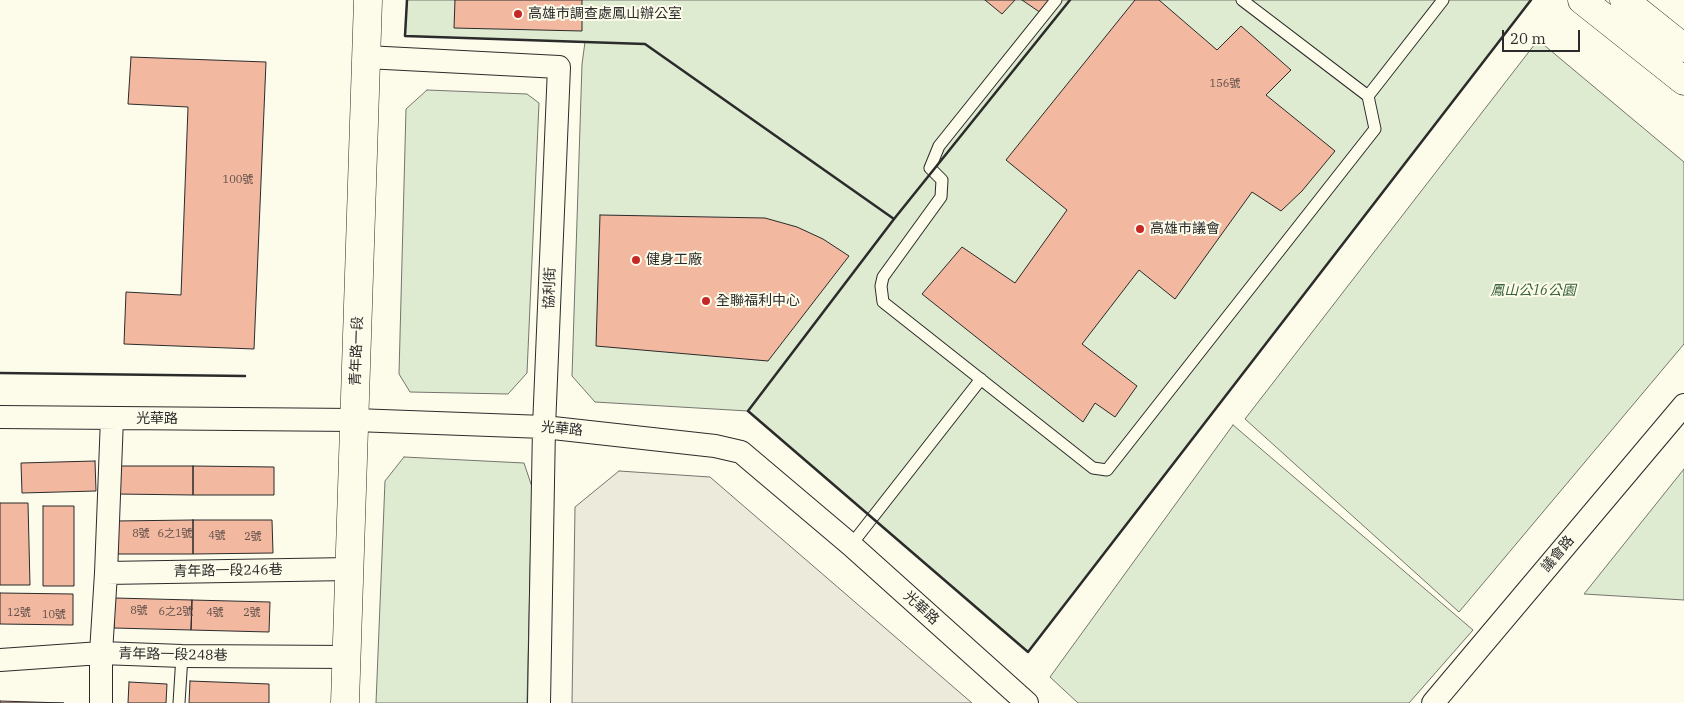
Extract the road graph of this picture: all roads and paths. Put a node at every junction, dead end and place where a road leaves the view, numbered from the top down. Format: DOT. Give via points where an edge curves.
graph roads {
  1 [pos="368,0"];
  2 [pos="1056,0"];
  3 [pos="1242,0"];
  4 [pos="1443,0"];
  5 [pos="1582,0"];
  6 [pos="1624,0"];
  7 [pos="1684,48"];
  8 [pos="366,57"];
  9 [pos="1684,81"];
  10 [pos="1368,96"];
  11 [pos="981,379"];
  12 [pos="1684,404"];
  13 [pos="0,417"];
  14 [pos="112,418"];
  15 [pos="354,420"];
  16 [pos="544,427"];
  17 [pos="851,545"];
  18 [pos="350,569"];
  19 [pos="106,573"];
  20 [pos="101,653"];
  21 [pos="182,656"];
  22 [pos="347,657"];
  23 [pos="0,660"];
  24 [pos="101,703"];
  25 [pos="179,703"];
  26 [pos="345,703"];
  27 [pos="539,703"];
  28 [pos="1027,703"];
  29 [pos="1433,703"];
  1 -- 8 [label="street, 青年路一段"];
  2 -- 11 [label="lane" via="939,146 930,168 942,180 941,197 883,277 881,286 883,302"];
  3 -- 10 [label="lane"];
  4 -- 10 [label="lane"];
  5 -- 9 [label="street"];
  6 -- 7 [label="street"];
  8 -- 15 [label="street, 青年路一段"];
  8 -- 16 [label="street, 協利街" via="559,67"];
  10 -- 11 [label="lane" via="1375,129 1106,470 1093,468"];
  11 -- 17 [label="lane"];
  12 -- 29 [label="street, 議會路"];
  13 -- 14 [label="street, 光華路"];
  14 -- 15 [label="street, 光華路"];
  14 -- 19 [label="street"];
  15 -- 16 [label="street, 光華路"];
  15 -- 18 [label="street, 青年路一段"];
  16 -- 17 [label="street, 光華路" via="715,446 741,452"];
  16 -- 27 [label="street, 協利街"];
  17 -- 28 [label="street, 光華路"];
  18 -- 19 [label="street, 青年路一段246巷"];
  18 -- 22 [label="street, 青年路一段"];
  19 -- 20 [label="street"];
  20 -- 21 [label="street, 青年路一段248巷"];
  20 -- 23 [label="street, 青年路一段248巷"];
  20 -- 24 [label="street"];
  21 -- 22 [label="street, 青年路一段248巷"];
  21 -- 25 [label="lane"];
  22 -- 26 [label="street, 青年路一段"];
}
